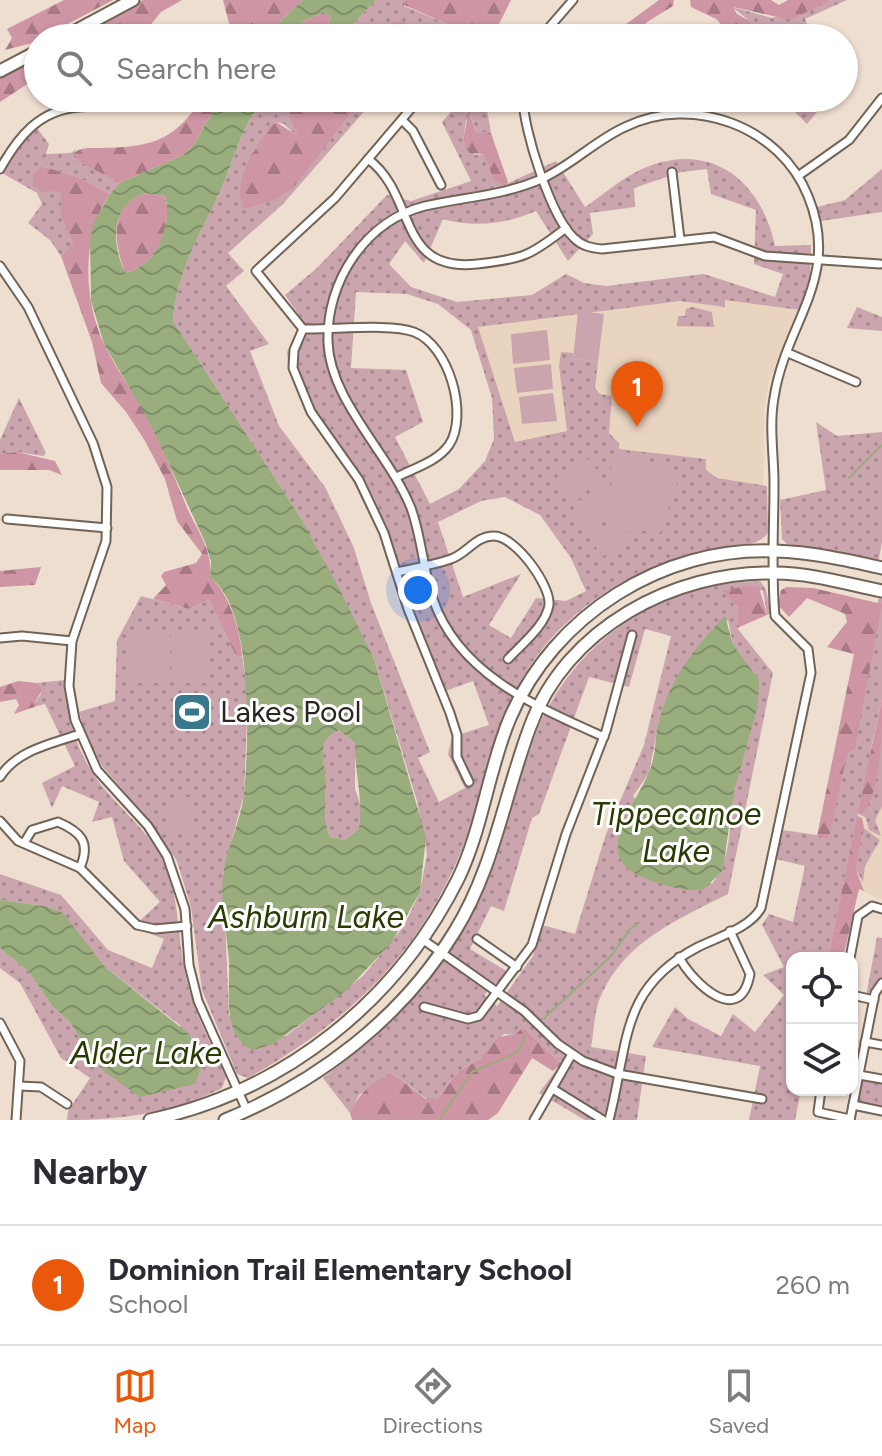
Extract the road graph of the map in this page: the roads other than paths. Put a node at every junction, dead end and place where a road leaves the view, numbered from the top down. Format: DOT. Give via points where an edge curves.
graph roads {
  1 [pos="133,0"];
  2 [pos="573,0"];
  3 [pos="88,24"];
  4 [pos="552,24"];
  5 [pos="24,58"];
  6 [pos="0,71"];
  7 [pos="882,98"];
  8 [pos="60,112"];
  9 [pos="409,112"];
  10 [pos="525,112"];
  11 [pos="402,120"];
  12 [pos="368,159"];
  13 [pos="0,169"];
  14 [pos="672,172"];
  15 [pos="798,176"];
  16 [pos="544,178"];
  17 [pos="441,185"];
  18 [pos="404,214"];
  19 [pos="566,228"];
  20 [pos="680,239"];
  21 [pos="819,261"];
  22 [pos="880,264"];
  23 [pos="0,266"];
  24 [pos="303,329"];
  25 [pos="328,330"];
  26 [pos="788,353"];
  27 [pos="856,382"];
  28 [pos="397,477"];
  29 [pos="7,519"];
  30 [pos="107,528"];
  31 [pos="774,551"];
  32 [pos="427,565"];
  33 [pos="882,568"];
  34 [pos="397,572"];
  35 [pos="773,572"];
  36 [pos="882,591"];
  37 [pos="632,635"];
  38 [pos="0,638"];
  39 [pos="72,641"];
  40 [pos="508,659"];
  41 [pos="521,694"];
  42 [pos="540,704"];
  43 [pos="80,734"];
  44 [pos="604,737"];
  45 [pos="0,777"];
  46 [pos="469,782"];
  47 [pos="0,821"];
  48 [pos="24,843"];
  49 [pos="80,868"];
  50 [pos="882,909"];
  51 [pos="187,926"];
  52 [pos="730,931"];
  53 [pos="422,939"];
  54 [pos="477,939"];
  55 [pos="440,951"];
  56 [pos="851,952"];
  57 [pos="679,957"];
  58 [pos="517,967"];
  59 [pos="882,983"];
  60 [pos="496,992"];
  61 [pos="858,998"];
  62 [pos="873,1004"];
  63 [pos="424,1007"];
  64 [pos="882,1010"];
  65 [pos="0,1023"];
  66 [pos="865,1042"];
  67 [pos="882,1045"];
  68 [pos="572,1054"];
  69 [pos="858,1059"];
  70 [pos="862,1060"];
  71 [pos="618,1074"];
  72 [pos="859,1075"];
  73 [pos="882,1079"];
  74 [pos="19,1086"];
  75 [pos="553,1089"];
  76 [pos="238,1091"];
  77 [pos="820,1096"];
  78 [pos="762,1099"];
  79 [pos="67,1104"];
  80 [pos="853,1105"];
  81 [pos="247,1111"];
  82 [pos="882,1111"];
  83 [pos="16,1120"];
  84 [pos="150,1120"];
  85 [pos="225,1120"];
  86 [pos="534,1120"];
  87 [pos="606,1120"];
  88 [pos="850,1120"];
  1 -- 3 [label="main road"];
  2 -- 4 [label="street"];
  5 -- 6 [label="main road"];
  7 -- 15 [label="street" via="849,140"];
  8 -- 13 [label="street" via="19,137"];
  9 -- 11 [label="street"];
  10 -- 16 [label="street"];
  11 -- 12 [label="street"];
  11 -- 17 [label="street"];
  12 -- 18 [label="street" via="385,173"];
  12 -- 24 [label="street" via="315,219 256,271"];
  14 -- 20 [label="street"];
  15 -- 16 [label="street" via="767,142 746,129 713,117 674,113 622,128"];
  15 -- 21 [label="street" via="814,211"];
  16 -- 18 [label="street" via="497,195"];
  16 -- 19 [label="street"];
  18 -- 19 [label="street" via="430,257 457,266 527,257"];
  18 -- 25 [label="street" via="355,253 340,281"];
  19 -- 20 [label="street" via="588,247 602,249"];
  20 -- 21 [label="street" via="714,237 765,256"];
  21 -- 22 [label="street"];
  21 -- 26 [label="street"];
  23 -- 30 [label="street" via="23,296 98,454 107,487"];
  24 -- 25 [label="street"];
  24 -- 34 [label="street" via="292,362 306,401 362,486"];
  25 -- 28 [label="street" via="342,392"];
  25 -- 28 [label="street" via="414,332 434,345 443,360 458,415 453,438 438,456"];
  26 -- 27 [label="street"];
  26 -- 31 [label="street" via="771,419"];
  28 -- 32 [label="street"];
  29 -- 30 [label="street"];
  30 -- 39 [label="street"];
  31 -- 33 [label="main road"];
  31 -- 35 [label="street"];
  31 -- 41 [label="main road" via="706,557 636,582 574,627"];
  32 -- 34 [label="street"];
  32 -- 40 [label="street" via="450,560 492,536 519,549 545,587 549,603 541,623"];
  32 -- 41 [label="street" via="432,598 455,643 485,672"];
  34 -- 46 [label="street" via="450,713 457,757"];
  35 -- 36 [label="main road"];
  35 -- 42 [label="main road" via="704,580 633,608 577,654"];
  35 -- 52 [label="street" via="775,616 808,649 812,672 761,908 753,919"];
  37 -- 44 [label="street"];
  38 -- 39 [label="street"];
  39 -- 43 [label="street" via="69,686"];
  41 -- 42 [label="street"];
  41 -- 53 [label="main road" via="467,857"];
  42 -- 44 [label="street"];
  42 -- 55 [label="main road" via="486,868"];
  43 -- 45 [label="street" via="31,751"];
  43 -- 51 [label="street" via="97,770 161,845 180,889"];
  44 -- 58 [label="street" via="532,945"];
  47 -- 48 [label="street"];
  48 -- 49 [label="street"];
  48 -- 49 [label="street" via="32,830 58,822 83,837 86,852"];
  49 -- 51 [label="street" via="137,925"];
  50 -- 56 [label="street" via="872,906 858,916"];
  51 -- 76 [label="street" via="198,1001"];
  52 -- 57 [label="street"];
  52 -- 57 [label="street" via="750,974 736,997 724,1000 709,993"];
  53 -- 55 [label="street"];
  53 -- 76 [label="main road" via="353,1018 303,1056"];
  54 -- 58 [label="street"];
  55 -- 60 [label="street"];
  55 -- 81 [label="main road" via="390,1012 341,1056"];
  57 -- 71 [label="street" via="655,977 634,1007"];
  58 -- 60 [label="street"];
  59 -- 62 [label="street"];
  60 -- 63 [label="street" via="474,1018"];
  60 -- 68 [label="street"];
  61 -- 62 [label="street"];
  62 -- 64 [label="street"];
  62 -- 66 [label="street"];
  65 -- 74 [label="street" via="20,1061"];
  66 -- 67 [label="street"];
  66 -- 70 [label="street"];
  68 -- 71 [label="street"];
  68 -- 75 [label="street"];
  69 -- 70 [label="street"];
  70 -- 72 [label="street"];
  71 -- 78 [label="street"];
  71 -- 87 [label="street"];
  72 -- 73 [label="street"];
  72 -- 80 [label="street"];
  74 -- 79 [label="street" via="41,1087"];
  74 -- 83 [label="street"];
  75 -- 86 [label="street"];
  75 -- 87 [label="street"];
  76 -- 81 [label="street"];
  76 -- 84 [label="main road"];
  77 -- 88 [label="street" via="818,1112"];
  80 -- 82 [label="street"];
  80 -- 88 [label="street"];
  81 -- 85 [label="main road"];
}
